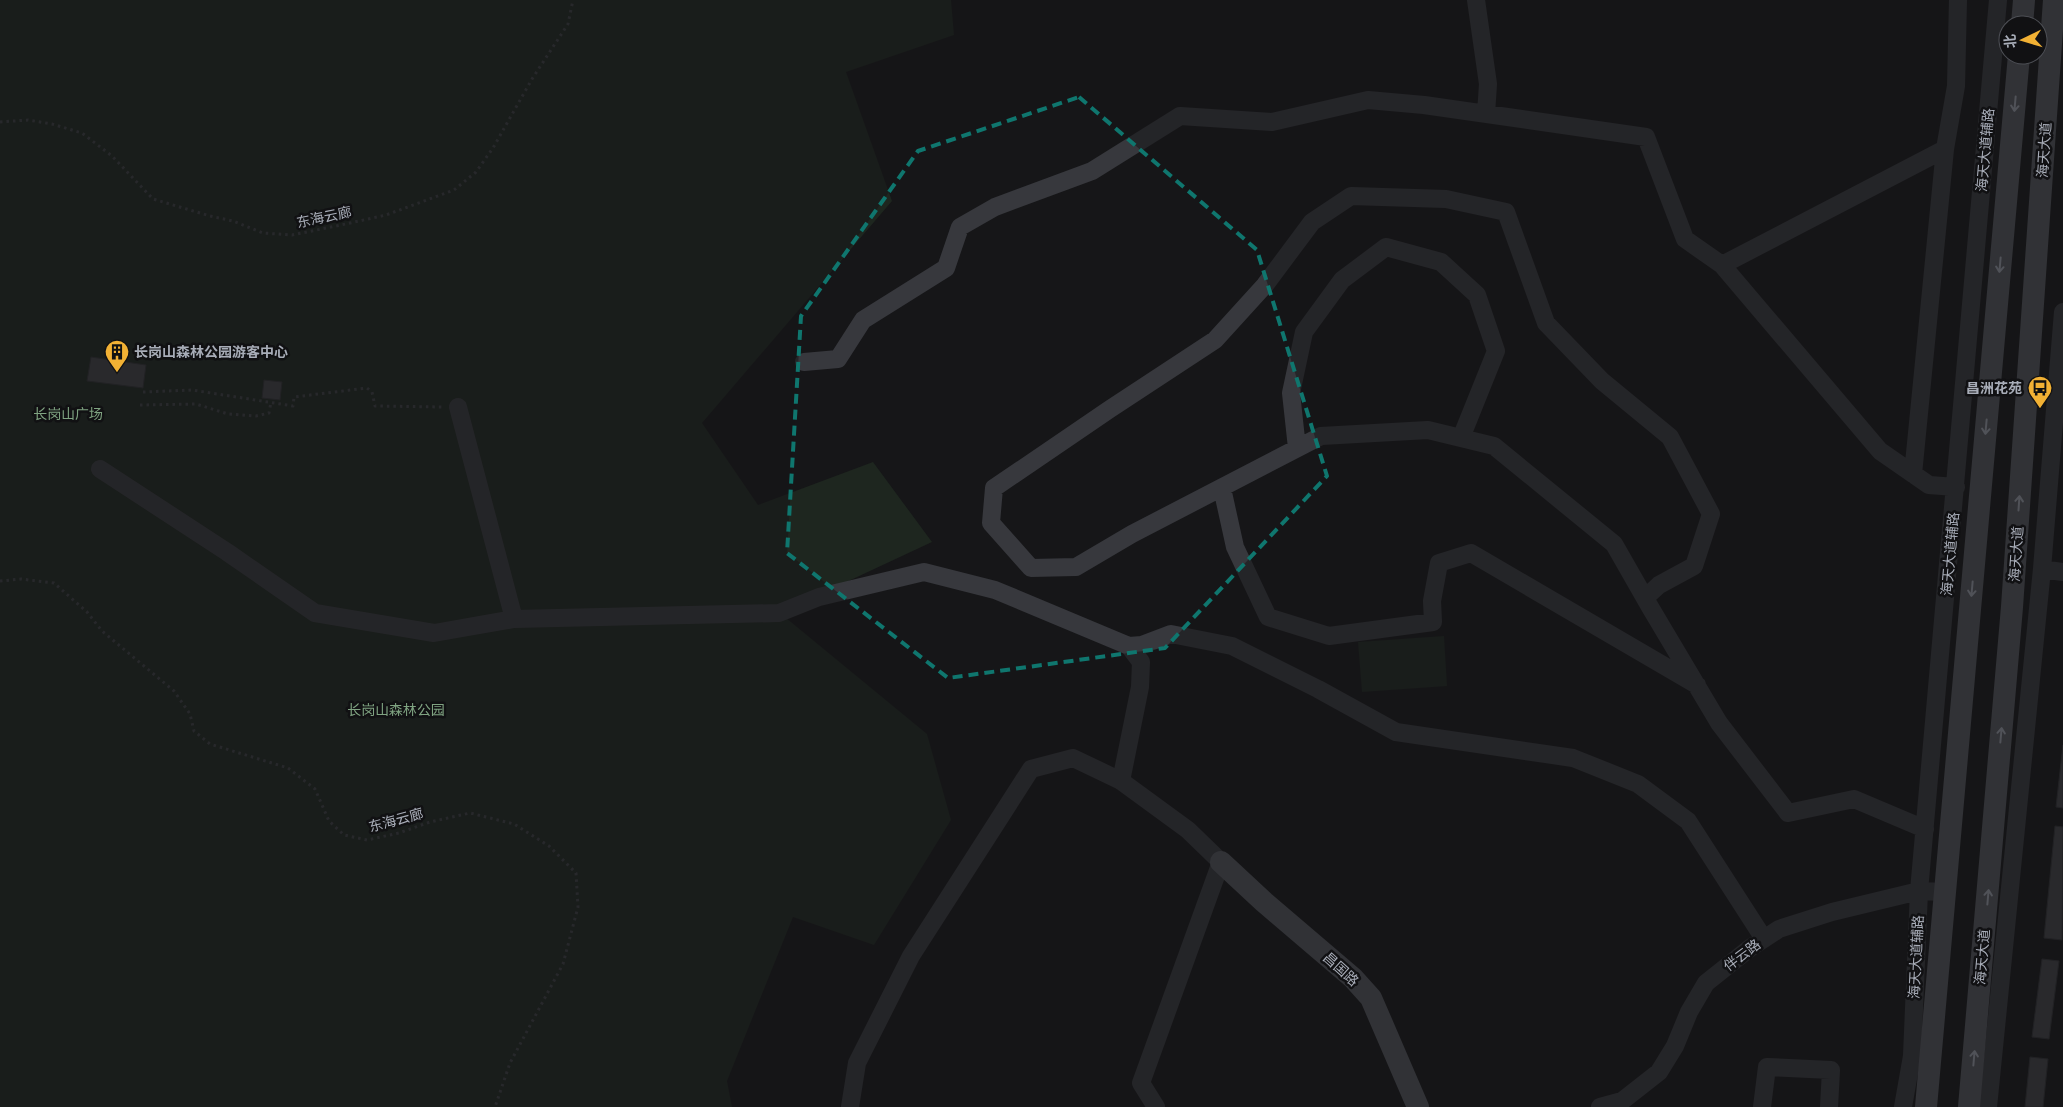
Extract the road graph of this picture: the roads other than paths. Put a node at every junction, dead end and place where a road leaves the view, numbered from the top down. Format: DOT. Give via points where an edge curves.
graph roads {
  1 [pos="1476,0"];
  2 [pos="1958,0"];
  3 [pos="1998,0"];
  4 [pos="2024,0"];
  5 [pos="2043,0"];
  6 [pos="2054,0"];
  7 [pos="2063,1"];
  8 [pos="2023,15"];
  9 [pos="2018,65"];
  10 [pos="1486,114"];
  11 [pos="1945,150"];
  12 [pos="1722,265"];
  13 [pos="2063,312"];
  14 [pos="804,362"];
  15 [pos="458,407"];
  16 [pos="1461,438"];
  17 [pos="1297,448"];
  18 [pos="100,469"];
  19 [pos="1913,474"];
  20 [pos="1956,487"];
  21 [pos="1222,488"];
  22 [pos="2042,569"];
  23 [pos="2063,572"];
  24 [pos="1645,598"];
  25 [pos="514,619"];
  26 [pos="1129,646"];
  27 [pos="1698,685"];
  28 [pos="1121,781"];
  29 [pos="1925,830"];
  30 [pos="1221,862"];
  31 [pos="1919,891"];
  32 [pos="1945,892"];
  33 [pos="1764,939"];
  34 [pos="850,1107"];
  35 [pos="1156,1107"];
  36 [pos="1418,1107"];
  37 [pos="1600,1107"];
  38 [pos="1762,1107"];
  39 [pos="1828,1107"];
  40 [pos="1903,1107"];
  41 [pos="1926,1107"];
  42 [pos="1969,1107"];
  43 [pos="1988,1107"];
  1 -- 10 [label="street" via="1488,84"];
  2 -- 11 [label="street" via="1956,86"];
  3 -- 20 [label="street, 海天大道辅路"];
  4 -- 8 [label="main road"];
  5 -- 6 [label="main road"];
  6 -- 7 [label="main road"];
  42 -- 6 [label="main road, 海天大道, one-way" via="2012,607"];
  9 -- 32 [label="main road, one-way"];
  10 -- 12 [label="street" via="1646,137 1685,239"];
  10 -- 14 [label="street" via="1368,100 1272,122 1180,116 1092,171 995,207 960,227 946,268 863,320 838,359"];
  11 -- 12 [label="street"];
  11 -- 19 [label="street"];
  12 -- 19 [label="street" via="1880,450"];
  13 -- 22 [label="street"];
  15 -- 25 [label="street"];
  16 -- 17 [label="street" via="1428,430 1321,436"];
  16 -- 17 [label="street" via="1496,351 1477,296 1441,262 1386,247 1342,280 1304,332 1290,393"];
  16 -- 24 [label="street" via="1494,446 1614,544"];
  17 -- 21 [label="street"];
  18 -- 25 [label="street" via="315,613 434,633"];
  19 -- 20 [label="street" via="1929,485"];
  20 -- 29 [label="street, 海天大道辅路"];
  21 -- 24 [label="street" via="1132,534 1076,568 1031,568 991,523 994,488 1216,340 1265,285 1312,222 1351,196 1446,199 1506,212 1546,323 1602,381 1670,437 1711,514 1694,566 1659,585"];
  21 -- 27 [label="street" via="1235,547 1268,617 1329,636 1433,622 1432,601 1439,563 1471,553"];
  22 -- 23 [label="street"];
  22 -- 43 [label="street"];
  24 -- 27 [label="street"];
  25 -- 26 [label="street" via="779,613 819,597 924,572 994,590"];
  26 -- 28 [label="street" via="1141,662 1140,687"];
  26 -- 33 [label="street" via="1142,645 1171,634 1232,646 1396,732 1573,758 1638,784 1688,820"];
  27 -- 29 [label="street" via="1719,723 1788,813 1854,799"];
  28 -- 30 [label="street" via="1188,830"];
  28 -- 34 [label="street" via="1073,758 1032,768 911,956 857,1063"];
  29 -- 31 [label="street, 海天大道辅路"];
  30 -- 35 [label="street" via="1141,1084"];
  30 -- 36 [label="main road, 昌国路" via="1371,998"];
  31 -- 32 [label="street, 伴云路"];
  31 -- 33 [label="street, 伴云路" via="1832,912 1779,929"];
  31 -- 40 [label="street, 海天大道辅路" via="1912,1056"];
  32 -- 41 [label="main road"];
  33 -- 37 [label="street, 伴云路" via="1706,983 1659,1072 1622,1101"];
  38 -- 39 [label="street" via="1767,1067 1831,1070"];
}
